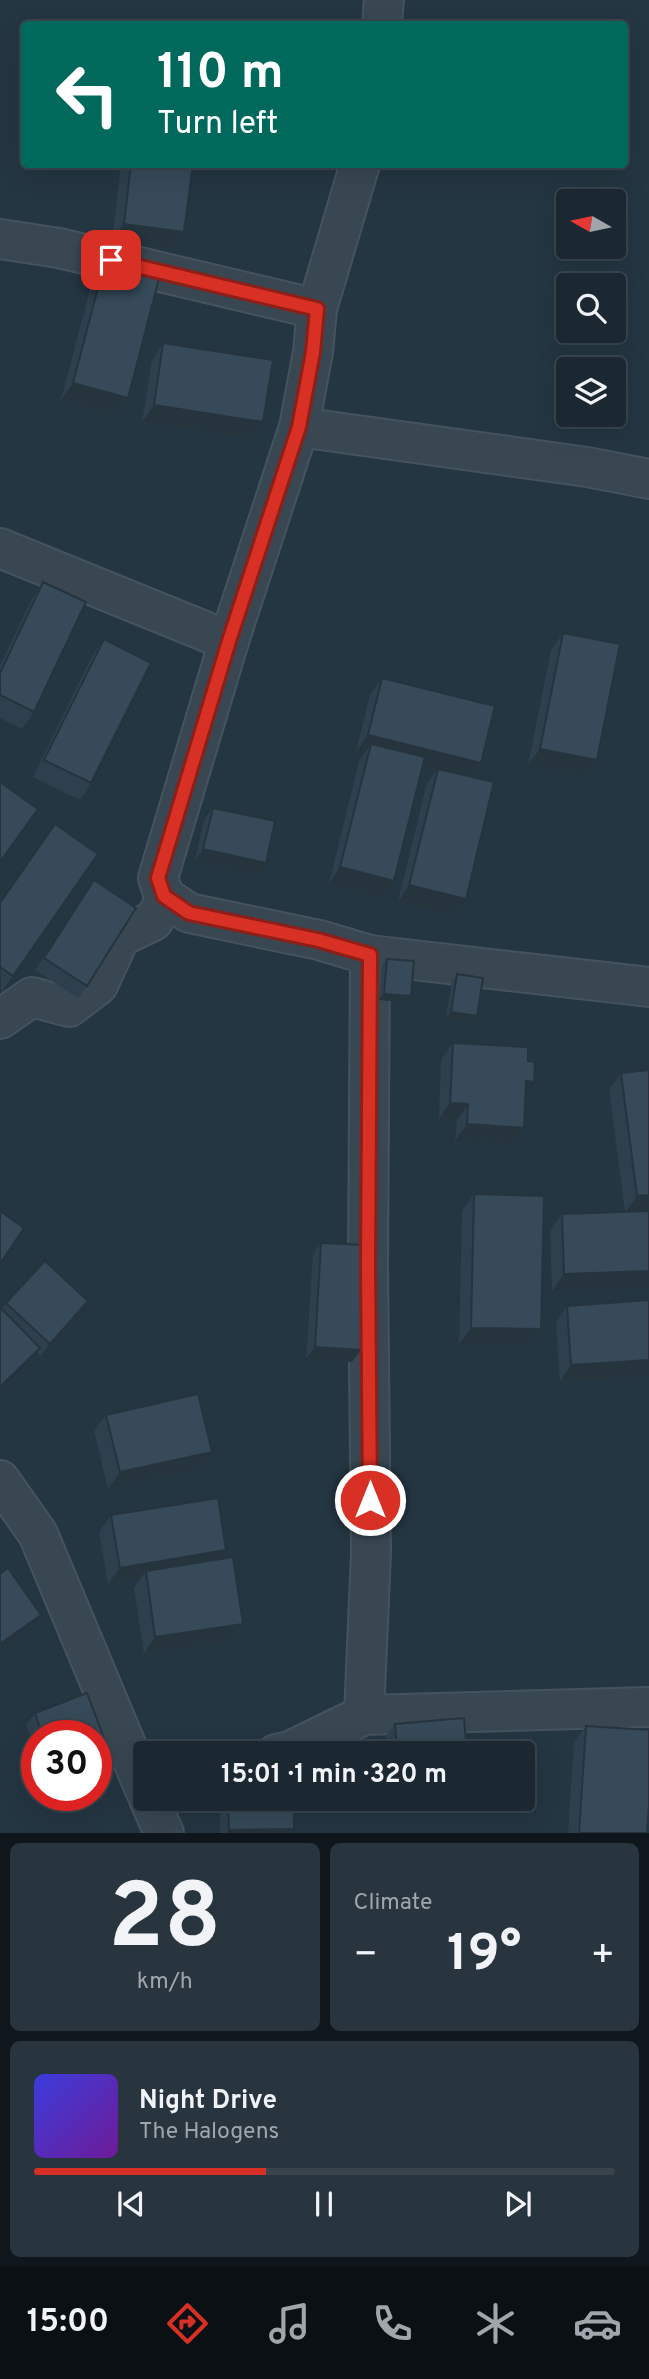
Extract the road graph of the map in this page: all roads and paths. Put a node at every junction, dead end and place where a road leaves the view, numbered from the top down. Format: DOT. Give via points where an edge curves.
graph roads {
  1 [pos="384,0"];
  2 [pos="382,21"];
  3 [pos="359,168"];
  4 [pos="0,239"];
  5 [pos="317,309"];
  6 [pos="299,427"];
  7 [pos="649,479"];
  8 [pos="0,548"];
  9 [pos="229,641"];
  10 [pos="164,896"];
  11 [pos="370,955"];
  12 [pos="649,987"];
  13 [pos="0,1019"];
  14 [pos="0,1480"];
  15 [pos="649,1707"];
  16 [pos="364,1715"];
  17 [pos="311,1741"];
  18 [pos="133,1757"];
  19 [pos="155,1811"];
  20 [pos="164,1833"];
  1 -- 2 [label="street"];
  3 -- 5 [label="street"];
  4 -- 5 [label="street" via="59,248"];
  5 -- 6 [label="street"];
  6 -- 7 [label="street"];
  6 -- 9 [label="street"];
  8 -- 9 [label="street"];
  9 -- 10 [label="street" via="158,878"];
  10 -- 11 [label="street" via="189,913"];
  10 -- 13 [label="street" via="153,921 120,937 98,985 69,1007 32,997"];
  11 -- 12 [label="street"];
  11 -- 16 [label="street" via="371,1553"];
  14 -- 18 [label="street" via="38,1534"];
  15 -- 16 [label="street"];
  16 -- 17 [label="street"];
  19 -- 20 [label="street"];
}
